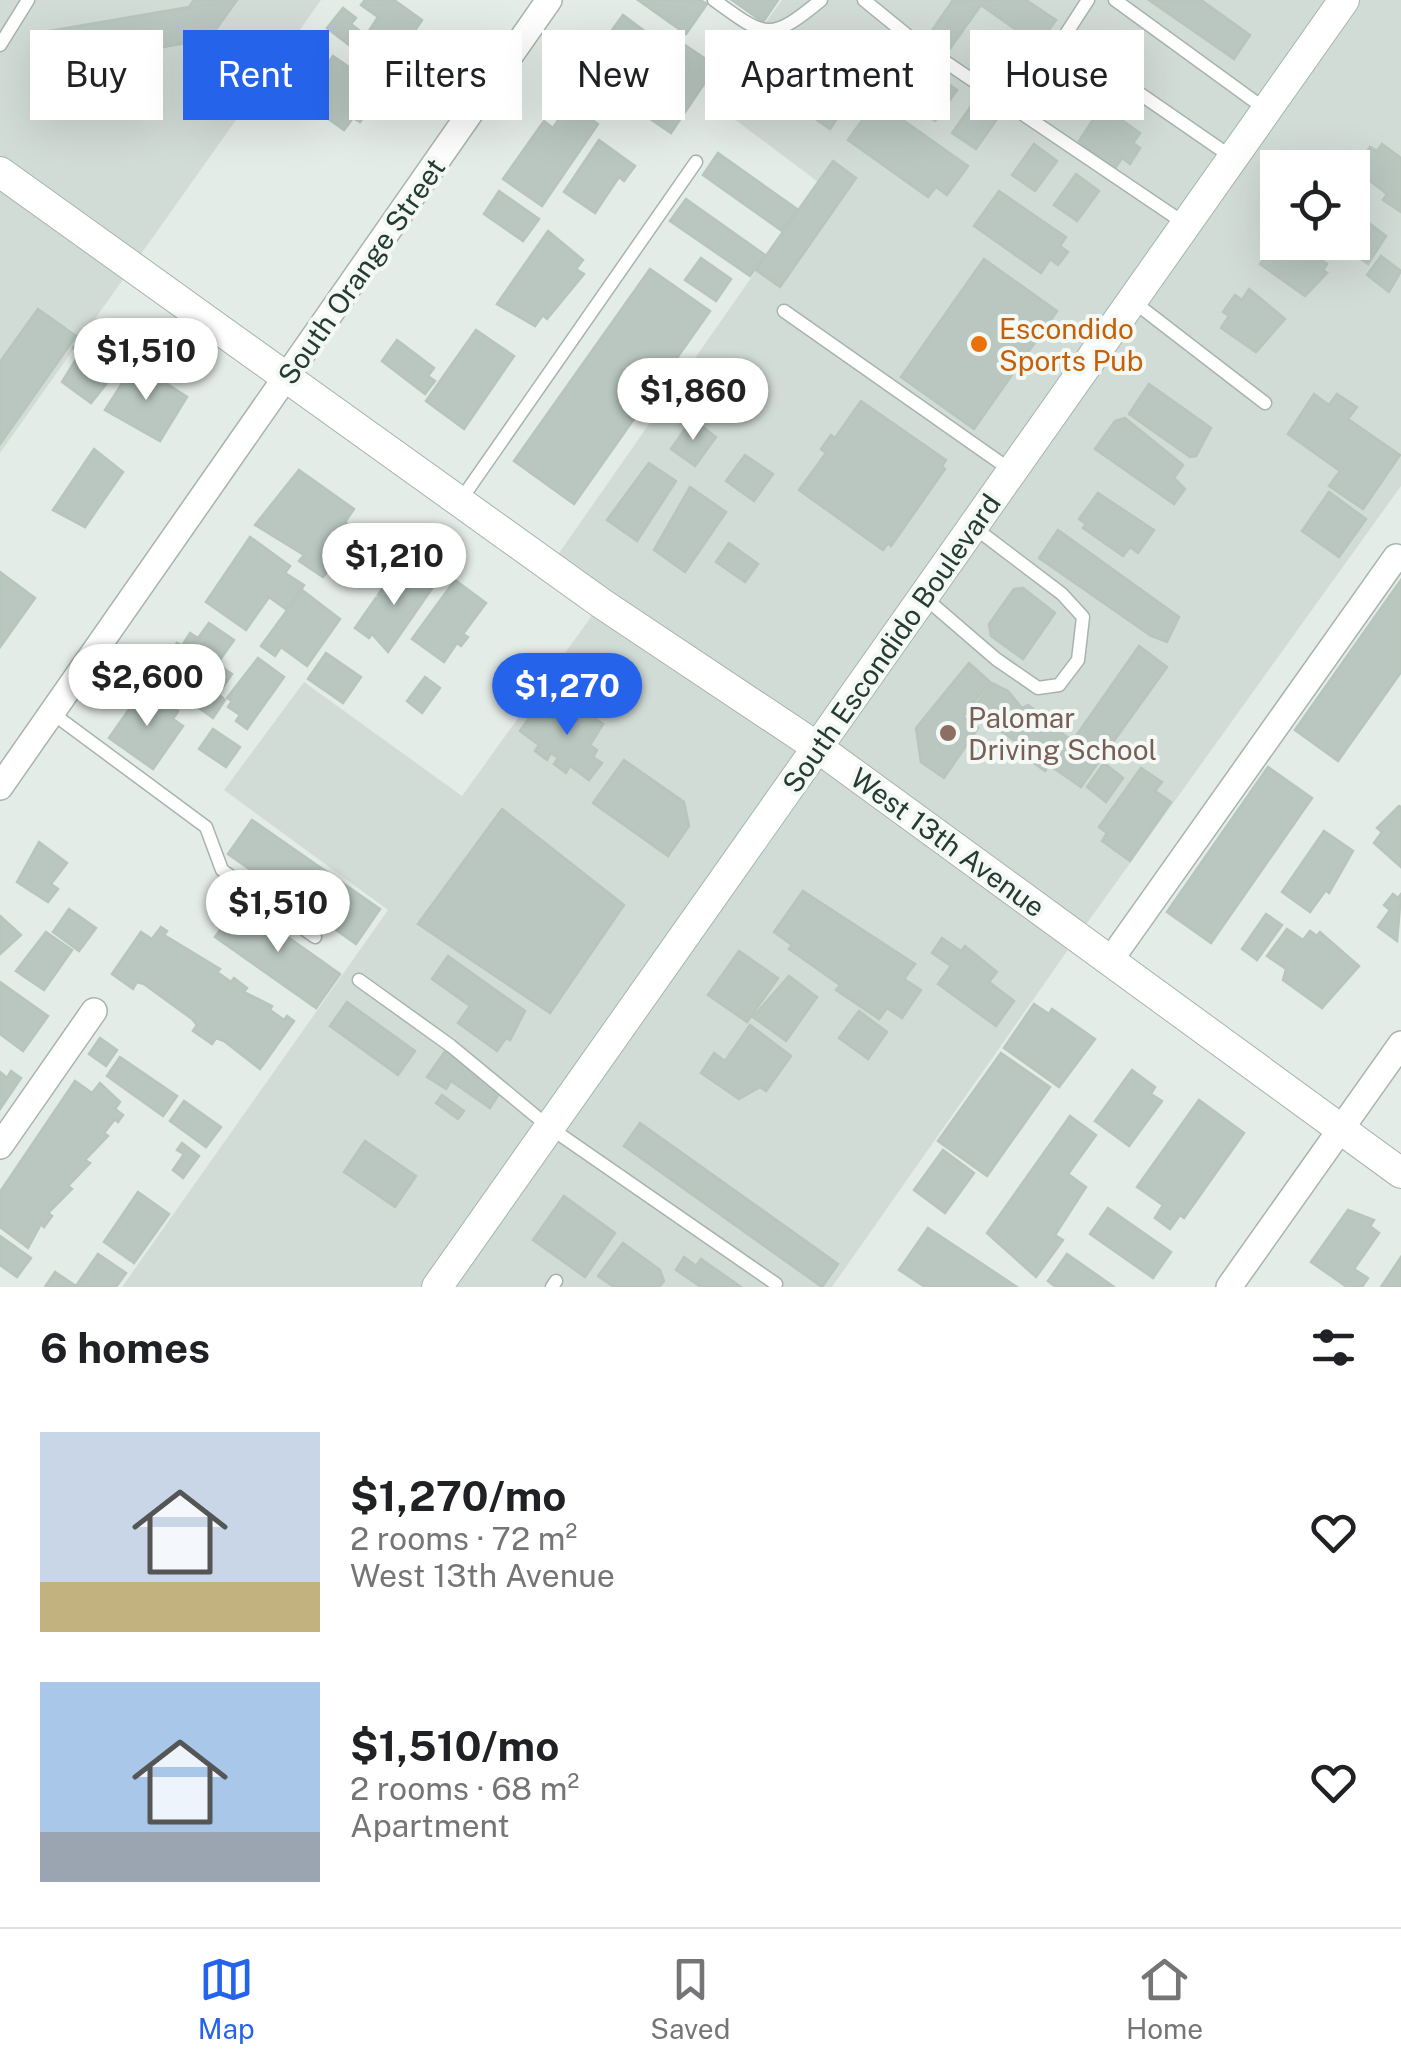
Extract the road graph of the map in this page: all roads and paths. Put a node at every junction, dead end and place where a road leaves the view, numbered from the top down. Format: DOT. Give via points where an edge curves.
graph roads {
  1 [pos="28,0"];
  2 [pos="548,0"];
  3 [pos="714,0"];
  4 [pos="822,0"];
  5 [pos="864,0"];
  6 [pos="1088,0"];
  7 [pos="1115,0"];
  8 [pos="1344,0"];
  9 [pos="0,45"];
  10 [pos="1267,110"];
  11 [pos="1233,158"];
  12 [pos="696,162"];
  13 [pos="0,172"];
  14 [pos="1186,224"];
  15 [pos="1132,300"];
  16 [pos="784,311"];
  17 [pos="287,378"];
  18 [pos="1264,403"];
  19 [pos="1012,471"];
  20 [pos="460,502"];
  21 [pos="973,526"];
  22 [pos="1396,557"];
  23 [pos="924,597"];
  24 [pos="52,713"];
  25 [pos="818,747"];
  26 [pos="0,786"];
  27 [pos="315,937"];
  28 [pos="1109,962"];
  29 [pos="359,980"];
  30 [pos="94,1011"];
  31 [pos="1401,1044"];
  32 [pos="549,1127"];
  33 [pos="1340,1130"];
  34 [pos="0,1146"];
  35 [pos="1401,1173"];
  36 [pos="776,1284"];
  37 [pos="437,1287"];
  38 [pos="1229,1287"];
  1 -- 9 [label="lane"];
  2 -- 17 [label="street, South Orange Street"];
  3 -- 4 [label="lane" via="756,30 775,30"];
  5 -- 14 [label="lane"];
  6 -- 11 [label="lane" via="1062,40"];
  7 -- 10 [label="lane"];
  8 -- 10 [label="street, South Escondido Boulevard"];
  10 -- 11 [label="street, South Escondido Boulevard"];
  11 -- 14 [label="street, South Escondido Boulevard"];
  12 -- 20 [label="lane"];
  13 -- 17 [label="street, West 13th Avenue"];
  14 -- 15 [label="street, South Escondido Boulevard"];
  15 -- 18 [label="lane"];
  15 -- 19 [label="street, South Escondido Boulevard"];
  16 -- 19 [label="lane"];
  17 -- 20 [label="street, West 13th Avenue"];
  17 -- 24 [label="street, South Orange Street"];
  19 -- 21 [label="street, South Escondido Boulevard"];
  20 -- 25 [label="street, West 13th Avenue"];
  21 -- 23 [label="street, South Escondido Boulevard"];
  21 -- 23 [label="lane" via="1082,617 1078,660 1059,685 1038,688"];
  22 -- 28 [label="street"];
  23 -- 25 [label="street, South Escondido Boulevard"];
  24 -- 26 [label="street, South Orange Street"];
  24 -- 27 [label="lane" via="206,827 222,870"];
  25 -- 28 [label="street, West 13th Avenue"];
  25 -- 32 [label="street, South Escondido Boulevard"];
  28 -- 33 [label="street, West 13th Avenue"];
  29 -- 32 [label="lane"];
  30 -- 34 [label="street"];
  31 -- 33 [label="street"];
  32 -- 36 [label="lane"];
  32 -- 37 [label="street, South Escondido Boulevard"];
  33 -- 35 [label="street, West 13th Avenue"];
  33 -- 38 [label="street"];
}
